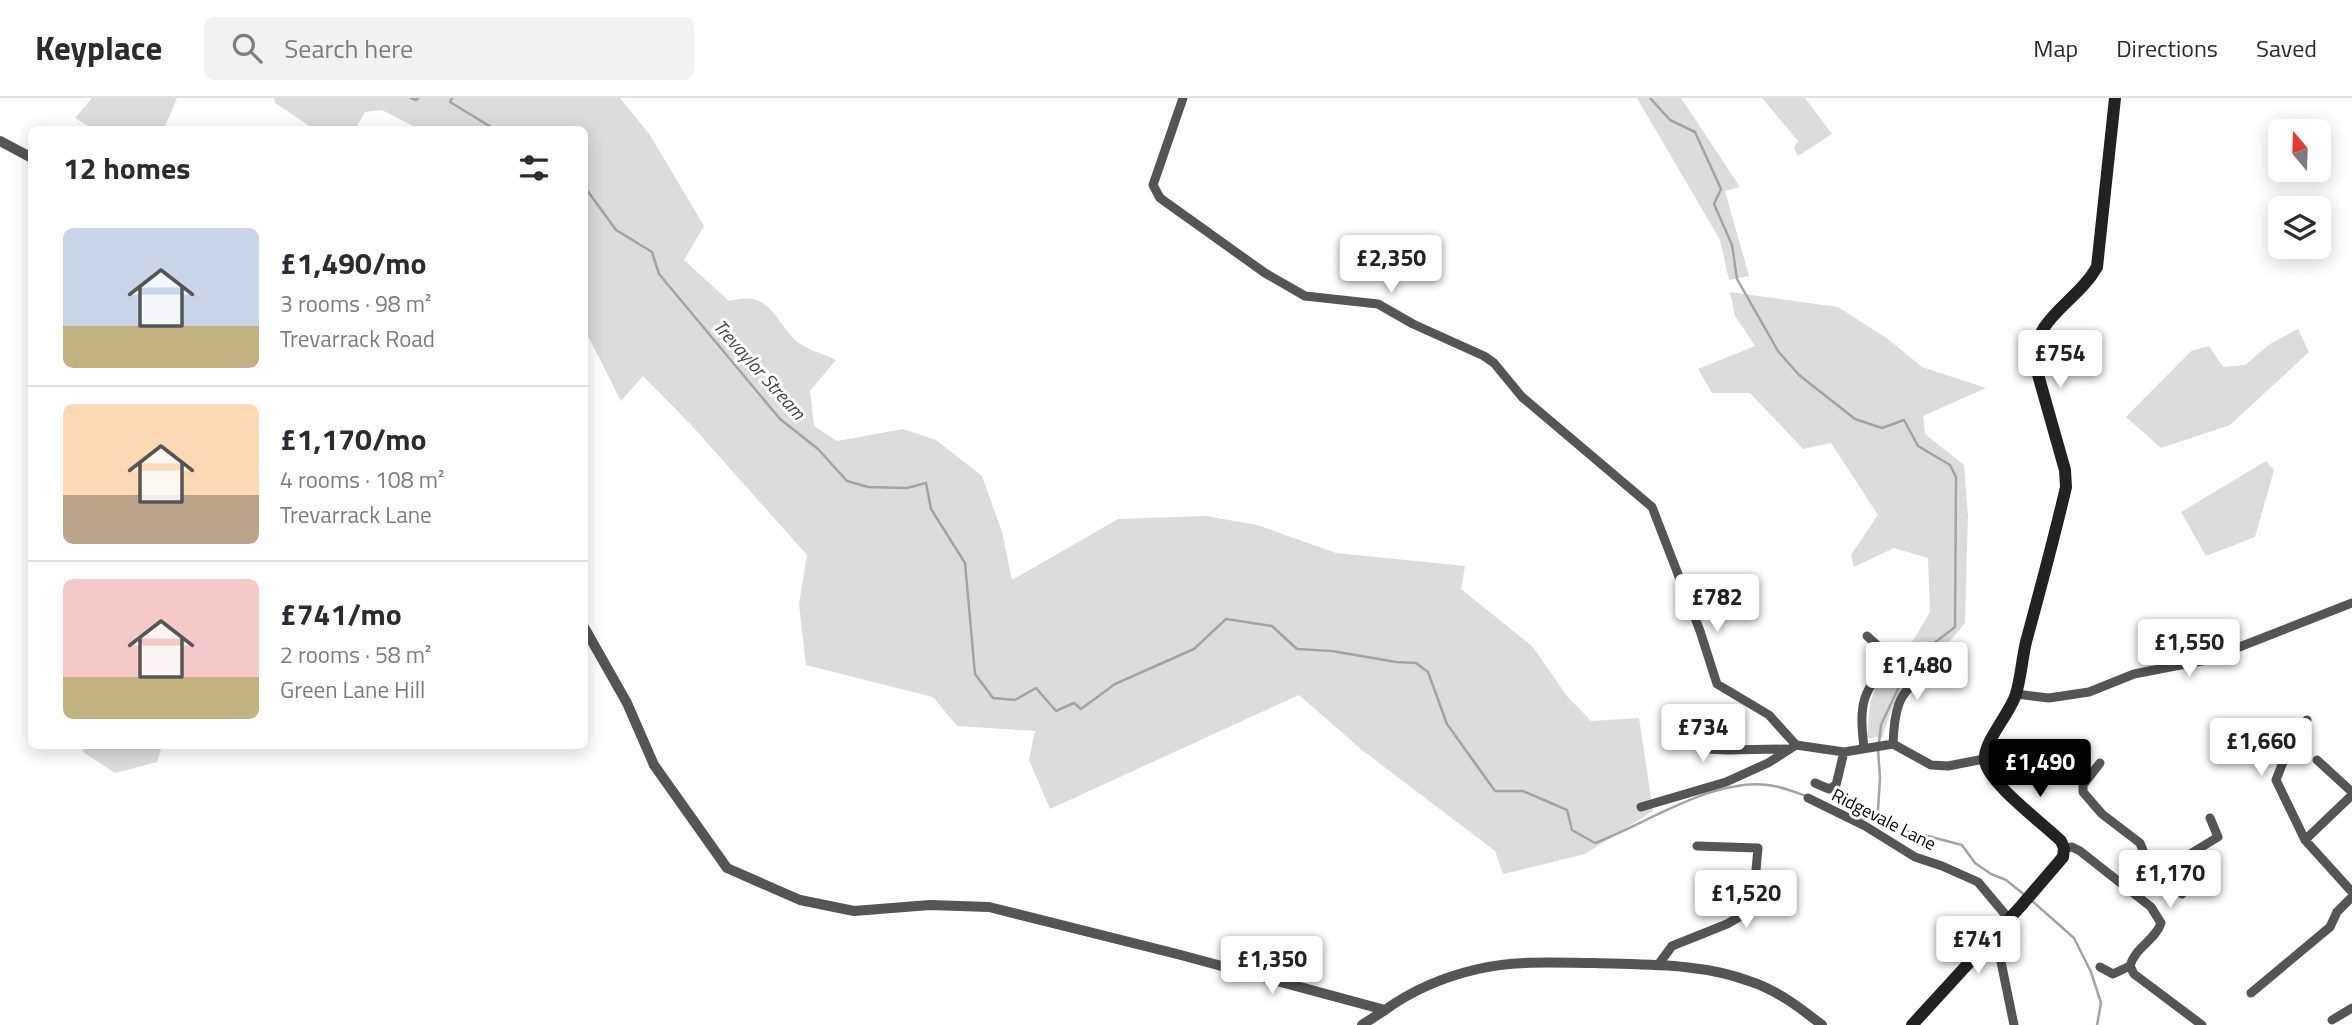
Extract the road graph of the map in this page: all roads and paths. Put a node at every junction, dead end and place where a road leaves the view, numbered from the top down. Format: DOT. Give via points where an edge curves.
graph roads {
  1 [pos="1184,98"];
  2 [pos="2115,98"];
  3 [pos="0,141"];
  4 [pos="28,156"];
  5 [pos="2352,603"];
  6 [pos="588,633"];
  7 [pos="1867,636"];
  8 [pos="1959,680"];
  9 [pos="2016,694"];
  10 [pos="2307,720"];
  11 [pos="1681,734"];
  12 [pos="1699,741"];
  13 [pos="1891,744"];
  14 [pos="1792,747"];
  15 [pos="1868,748"];
  16 [pos="1727,750"];
  17 [pos="1844,752"];
  18 [pos="1984,759"];
  19 [pos="2317,760"];
  20 [pos="2100,763"];
  21 [pos="1815,783"];
  22 [pos="2352,794"];
  23 [pos="1808,798"];
  24 [pos="1641,807"];
  25 [pos="2210,818"];
  26 [pos="2305,840"];
  27 [pos="1696,846"];
  28 [pos="2064,848"];
  29 [pos="2199,850"];
  30 [pos="2152,873"];
  31 [pos="2132,891"];
  32 [pos="2182,894"];
  33 [pos="2352,895"];
  34 [pos="2009,919"];
  35 [pos="1992,936"];
  36 [pos="1658,965"];
  37 [pos="2130,966"];
  38 [pos="2100,967"];
  39 [pos="2251,993"];
  40 [pos="2352,1008"];
  41 [pos="1385,1010"];
  42 [pos="2332,1020"];
  43 [pos="2190,1021"];
  44 [pos="1362,1025"];
  45 [pos="1822,1025"];
  46 [pos="1912,1025"];
  47 [pos="2014,1025"];
  48 [pos="2202,1025"];
  1 -- 14 [label="street" via="1153,185 1160,198 1305,296 1378,304 1494,363 1522,397 1652,507 1717,684 1769,715"];
  2 -- 9 [label="main road" via="2097,268 2083,289 2047,323 2034,349 2066,487"];
  3 -- 4 [label="street"];
  5 -- 9 [label="street" via="2206,660 2134,674 2089,692 2049,698"];
  6 -- 41 [label="street" via="654,765 727,867 800,900 854,911 930,905 989,907"];
  7 -- 15 [label="street" via="1893,659 1866,692 1860,716"];
  8 -- 13 [label="street" via="1927,678 1912,685 1898,703"];
  9 -- 18 [label="main road"];
  10 -- 26 [label="street" via="2290,744 2276,780"];
  11 -- 16 [label="street" via="1712,730"];
  12 -- 16 [label="street" via="1705,749"];
  13 -- 15 [label="street"];
  13 -- 18 [label="street" via="1931,765"];
  14 -- 16 [label="street"];
  14 -- 17 [label="street"];
  14 -- 24 [label="street" via="1726,782"];
  15 -- 17 [label="street"];
  17 -- 21 [label="street" via="1836,785 1829,789"];
  18 -- 28 [label="main road" via="1989,772"];
  19 -- 22 [label="street"];
  20 -- 30 [label="street" via="2083,785 2083,792 2102,814 2140,843"];
  22 -- 26 [label="street"];
  23 -- 34 [label="street, Ridgevale Lane" via="1915,857 1978,882"];
  25 -- 29 [label="street" via="2218,837"];
  26 -- 33 [label="street"];
  27 -- 36 [label="street" via="1758,848 1754,892 1746,913 1672,946"];
  28 -- 31 [label="street" via="2080,851"];
  28 -- 34 [label="main road" via="2063,857"];
  29 -- 30 [label="street"];
  29 -- 32 [label="street" via="2207,871"];
  30 -- 31 [label="street"];
  31 -- 37 [label="street" via="2161,923 2133,955"];
  33 -- 39 [label="street" via="2330,927"];
  34 -- 35 [label="main road"];
  35 -- 46 [label="main road"];
  35 -- 47 [label="street"];
  36 -- 41 [label="street" via="1493,966 1427,984"];
  36 -- 45 [label="street" via="1749,980 1791,1000"];
  37 -- 38 [label="street" via="2113,975"];
  37 -- 43 [label="street"];
  40 -- 42 [label="street"];
  41 -- 44 [label="street"];
  43 -- 48 [label="street"];
}
